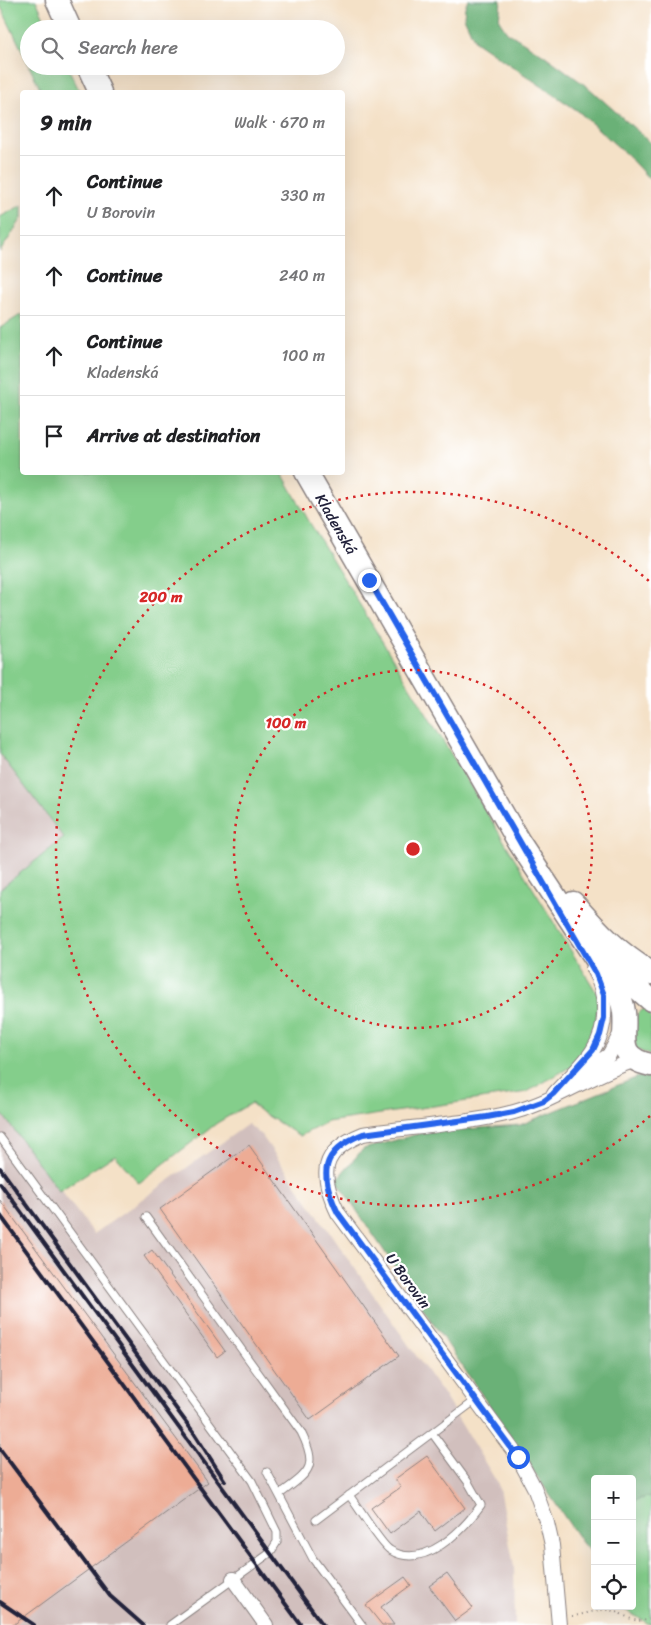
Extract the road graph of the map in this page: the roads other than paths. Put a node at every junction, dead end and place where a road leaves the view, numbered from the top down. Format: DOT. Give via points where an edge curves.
graph roads {
  1 [pos="57,0"];
  2 [pos="66,20"];
  3 [pos="92,75"];
  4 [pos="99,90"];
  5 [pos="308,475"];
  6 [pos="456,732"];
  7 [pos="550,892"];
  8 [pos="572,902"];
  9 [pos="651,973"];
  10 [pos="651,1001"];
  11 [pos="623,1026"];
  12 [pos="644,1062"];
  13 [pos="549,1098"];
  14 [pos="0,1137"];
  15 [pos="146,1217"];
  16 [pos="476,1400"];
  17 [pos="432,1433"];
  18 [pos="267,1472"];
  19 [pos="280,1494"];
  20 [pos="349,1495"];
  21 [pos="316,1520"];
  22 [pos="233,1580"];
  23 [pos="559,1621"];
  24 [pos="170,1625"];
  25 [pos="266,1625"];
  26 [pos="362,1625"];
  1 -- 2 [label="main road"];
  3 -- 4 [label="main road"];
  5 -- 6 [label="main road, Kladenská"];
  6 -- 7 [label="main road"];
  6 -- 8 [label="main road"];
  7 -- 11 [label="main road" via="616,989 622,1002"];
  7 -- 13 [label="street" via="596,974 604,995 604,1018 593,1050"];
  8 -- 9 [label="main road" via="610,944"];
  8 -- 10 [label="main road" via="620,973"];
  10 -- 11 [label="main road" via="636,1007"];
  11 -- 12 [label="main road" via="625,1047"];
  11 -- 13 [label="street" via="609,1055"];
  12 -- 13 [label="street" via="618,1066"];
  13 -- 16 [label="street, U Borovin" via="514,1112 363,1134 344,1141 329,1160 326,1175 329,1195 338,1213"];
  14 -- 22 [label="lane" via="252,1481 269,1513 277,1532 277,1542 270,1553"];
  15 -- 19 [label="lane" via="308,1446 312,1457 310,1466"];
  16 -- 17 [label="lane"];
  16 -- 23 [label="street, U Borovin" via="518,1457 540,1503 552,1545"];
  17 -- 20 [label="lane"];
  17 -- 20 [label="lane" via="481,1505 441,1546 413,1557 389,1550"];
  18 -- 19 [label="lane"];
  19 -- 26 [label="lane" via="313,1559"];
  20 -- 21 [label="lane"];
  22 -- 24 [label="lane"];
  22 -- 25 [label="street"];
}
